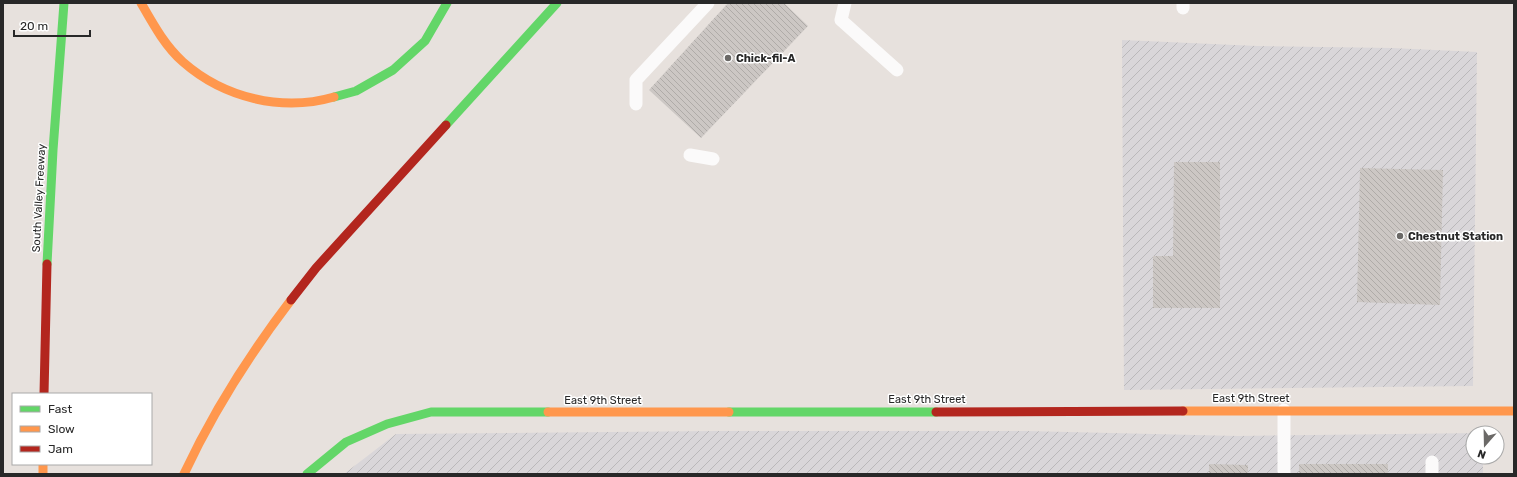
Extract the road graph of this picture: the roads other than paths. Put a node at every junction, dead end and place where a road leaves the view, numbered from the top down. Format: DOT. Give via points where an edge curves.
graph roads {
  1 [pos="64,3"];
  2 [pos="141,3"];
  3 [pos="447,3"];
  4 [pos="557,3"];
  5 [pos="708,3"];
  6 [pos="844,3"];
  7 [pos="898,70"];
  8 [pos="636,104"];
  9 [pos="690,155"];
  10 [pos="713,159"];
  11 [pos="44,393"];
  12 [pos="1284,410"];
  13 [pos="1514,411"];
  14 [pos="184,474"];
  15 [pos="307,474"];
  16 [pos="1284,474"];
  1 -- 11 [label="main road, South Valley Freeway" via="53,142"];
  2 -- 3 [label="main road" via="160,36 183,62 205,78 245,97 284,104 318,102 356,91 393,70 425,40"];
  4 -- 14 [label="main road" via="316,268 250,356 220,402"];
  5 -- 8 [label="lane" via="636,80"];
  6 -- 7 [label="lane" via="841,20"];
  9 -- 10 [label="lane"];
  12 -- 13 [label="main road, East 9th Street"];
  12 -- 15 [label="main road, East 9th Street" via="430,412 387,424 346,442"];
  12 -- 16 [label="lane"];
}
